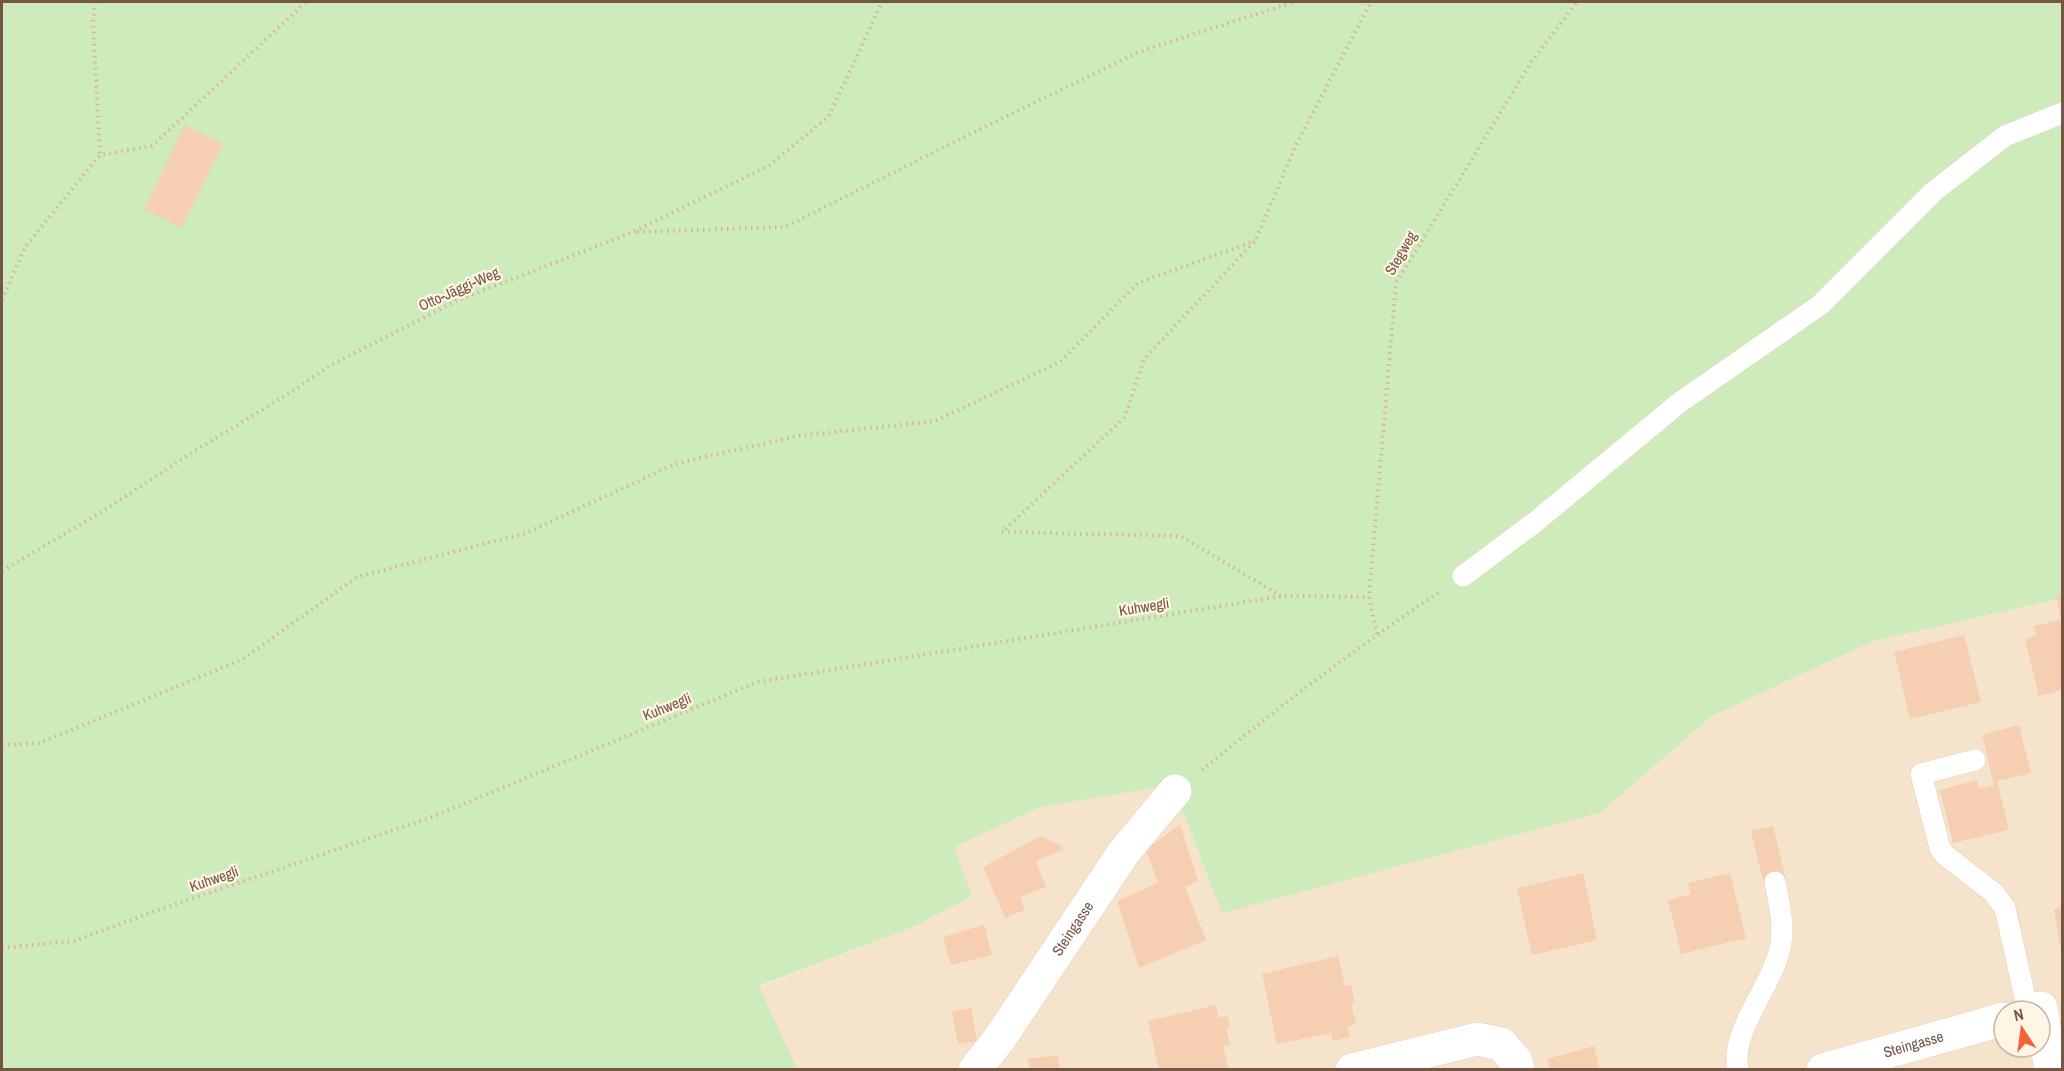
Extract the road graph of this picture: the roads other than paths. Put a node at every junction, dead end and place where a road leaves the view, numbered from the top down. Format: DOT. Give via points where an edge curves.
graph roads {
  1 [pos="2062,112"];
  2 [pos="1463,576"];
  3 [pos="1975,760"];
  4 [pos="1175,791"];
  5 [pos="1775,882"];
  6 [pos="2038,999"];
  7 [pos="1992,1021"];
  8 [pos="975,1070"];
  9 [pos="1352,1070"];
  10 [pos="1518,1070"];
  11 [pos="1738,1070"];
  12 [pos="1823,1070"];
  1 -- 2 [label="lane" via="2005,136 1933,192 1820,305 1679,403 1534,523"];
  3 -- 6 [label="lane" via="1921,774 1940,848 1994,893 2005,908"];
  4 -- 8 [label="street, Steingasse" via="1124,852"];
  5 -- 11 [label="lane" via="1782,937 1778,957 1739,1042"];
  7 -- 12 [label="street, Steingasse"];
  9 -- 10 [label="street" via="1477,1039 1501,1044 1516,1061"];
}
